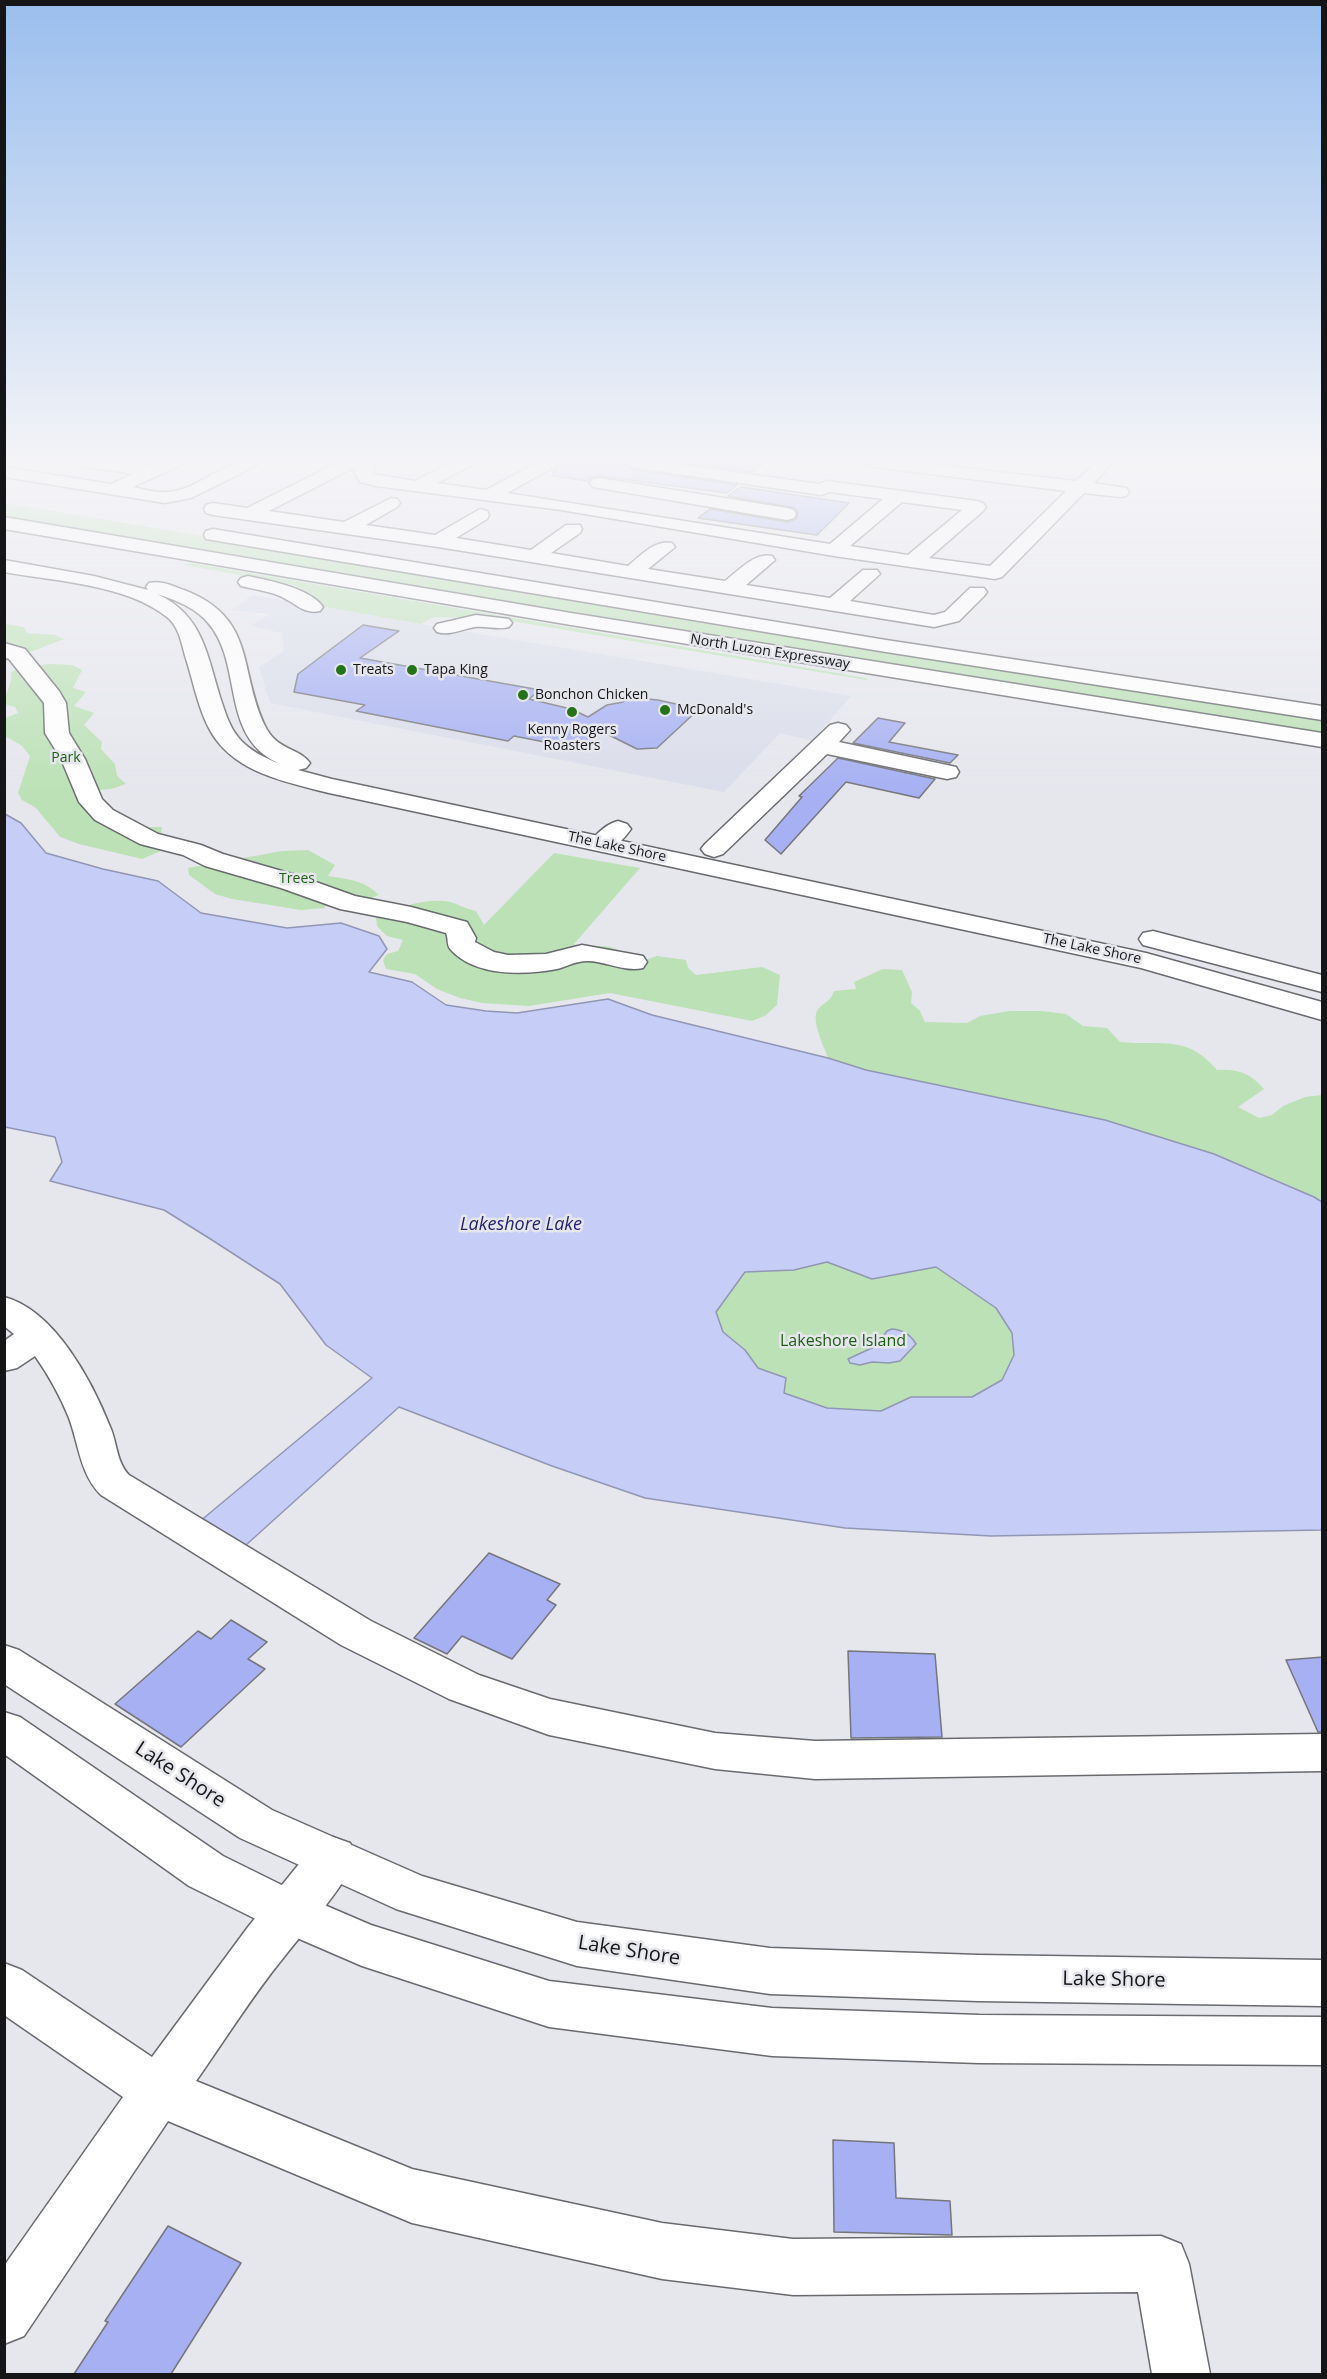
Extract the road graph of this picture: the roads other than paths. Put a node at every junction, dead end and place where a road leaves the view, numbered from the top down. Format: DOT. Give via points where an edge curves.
graph roads {
  1 [pos="41,573"];
  2 [pos="93,573"];
  3 [pos="204,573"];
  4 [pos="299,573"];
  5 [pos="441,573"];
  6 [pos="639,573"];
  7 [pos="748,573"];
  8 [pos="870,574"];
  9 [pos="730,587"];
  10 [pos="977,592"];
  11 [pos="835,604"];
  12 [pos="313,607"];
  13 [pos="444,628"];
  14 [pos="4,649"];
  15 [pos="242,686"];
  16 [pos="208,690"];
  17 [pos="1323,713"];
  18 [pos="1214,723"];
  19 [pos="1323,740"];
  20 [pos="947,772"];
  21 [pos="610,837"];
  22 [pos="714,849"];
  23 [pos="633,962"];
  24 [pos="1323,984"];
  25 [pos="1323,1011"];
  26 [pos="5,1309"];
  27 [pos="38,1335"];
  28 [pos="4,1359"];
  29 [pos="4,1662"];
  30 [pos="4,1730"];
  31 [pos="1323,1753"];
  32 [pos="333,1857"];
  33 [pos="291,1913"];
  34 [pos="1323,1983"];
  35 [pos="4,1986"];
  36 [pos="1323,2041"];
  37 [pos="158,2091"];
  38 [pos="4,2316"];
  39 [pos="1181,2374"];
  1 -- 16 [label="main road, The Lake Shore" via="120,588 151,598 176,613 186,628"];
  2 -- 15 [label="main road, The Lake Shore" via="137,581 178,594 202,607 229,639"];
  3 -- 12 [label="main road" via="270,586"];
  4 -- 18 [label="main road, North Luzon Expressway"];
  5 -- 17 [label="main road, North Luzon Expressway"];
  6 -- 9 [label="main road"];
  7 -- 9 [label="main road"];
  8 -- 11 [label="main road"];
  9 -- 11 [label="main road"];
  10 -- 11 [label="main road" via="952,617 934,621"];
  13 -- 18 [label="main road" via="476,621 498,623 879,685 1121,718"];
  14 -- 23 [label="main road" via="26,663 55,703 57,733 91,802 104,815 149,839 349,903 458,928 461,945 472,954 501,964 541,963 577,953"];
  15 -- 16 [label="main road"];
  15 -- 21 [label="main road, The Lake Shore" via="253,726 263,740 276,753 319,773"];
  16 -- 21 [label="main road, The Lake Shore" via="222,732 235,748 258,763 329,786"];
  18 -- 19 [label="main road, North Luzon Expressway"];
  20 -- 22 [label="main road" via="830,738"];
  21 -- 22 [label="main road, The Lake Shore"];
  21 -- 25 [label="main road, The Lake Shore" via="1146,960"];
  22 -- 24 [label="main road, The Lake Shore" via="1163,942"];
  26 -- 27 [label="main road"];
  27 -- 28 [label="main road"];
  27 -- 31 [label="main road" via="79,1396 95,1438 101,1468 115,1485 356,1633 464,1688 549,1718 715,1751 815,1760"];
  29 -- 32 [label="main road, Lake Shore" via="256,1824"];
  30 -- 33 [label="main road" via="206,1871"];
  32 -- 33 [label="main road"];
  32 -- 34 [label="main road, Lake Shore" via="413,1894 577,1944 770,1971"];
  33 -- 36 [label="main road" via="362,1944 549,2004 772,2032 979,2039"];
  33 -- 37 [label="main road"];
  35 -- 37 [label="main road"];
  37 -- 38 [label="main road"];
  37 -- 39 [label="main road" via="412,2196 662,2251 793,2267 1161,2264"];
}
